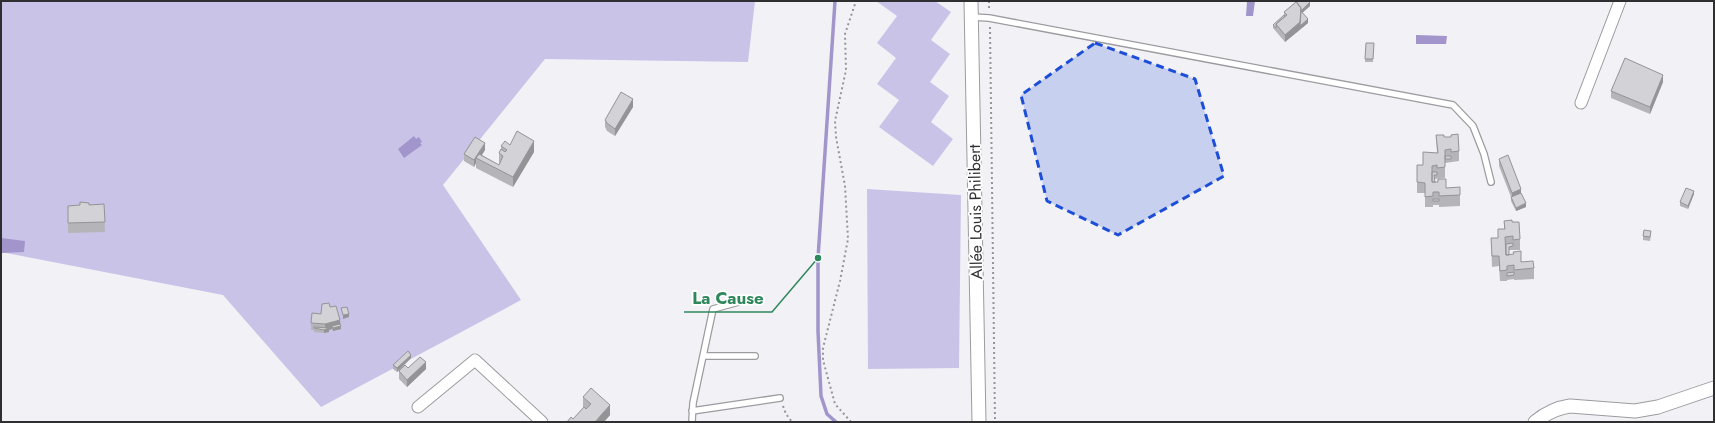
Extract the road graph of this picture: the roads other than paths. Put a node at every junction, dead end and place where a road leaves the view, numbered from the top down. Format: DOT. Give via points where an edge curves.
graph roads {
  1 [pos="971,1"];
  2 [pos="1620,1"];
  3 [pos="971,16"];
  4 [pos="1581,103"];
  5 [pos="1492,182"];
  6 [pos="746,300"];
  7 [pos="703,356"];
  8 [pos="755,356"];
  9 [pos="1714,388"];
  10 [pos="780,398"];
  11 [pos="418,407"];
  12 [pos="692,411"];
  13 [pos="542,422"];
  14 [pos="692,422"];
  15 [pos="979,422"];
  16 [pos="1535,422"];
  1 -- 3 [label="street, Allée Louis Philibert"];
  2 -- 4 [label="street"];
  3 -- 5 [label="lane" via="1453,105 1473,126"];
  3 -- 15 [label="street, Allée Louis Philibert"];
  6 -- 7 [label="lane" via="713,309"];
  7 -- 8 [label="lane"];
  7 -- 12 [label="lane"];
  9 -- 16 [label="street" via="1658,407 1635,411 1570,406 1547,413"];
  10 -- 12 [label="lane"];
  11 -- 13 [label="street" via="475,360"];
  12 -- 14 [label="lane"];
}
